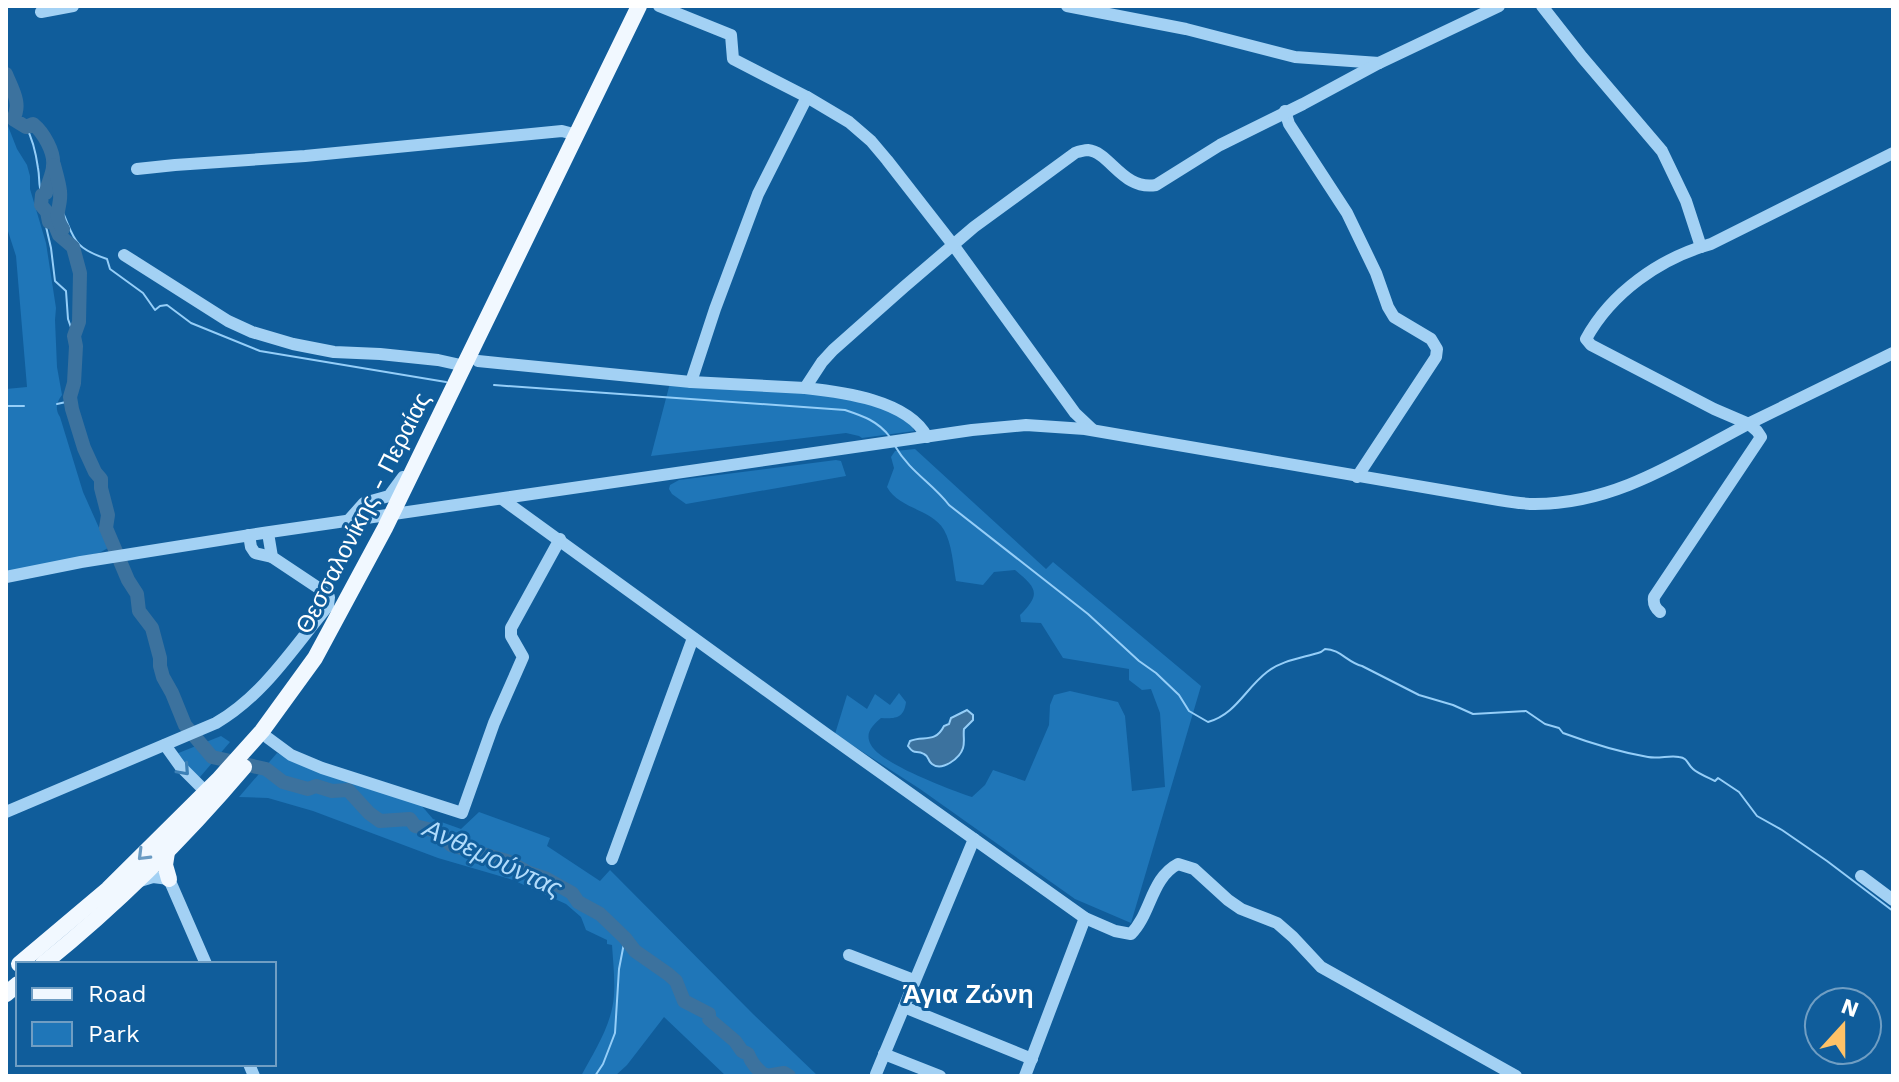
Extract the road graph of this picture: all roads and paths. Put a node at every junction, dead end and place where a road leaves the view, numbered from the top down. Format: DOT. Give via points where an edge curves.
graph roads {
  1 [pos="73,6"];
  2 [pos="639,6"];
  3 [pos="651,6"];
  4 [pos="659,6"];
  5 [pos="1067,6"];
  6 [pos="1499,6"];
  7 [pos="1542,6"];
  8 [pos="41,12"];
  9 [pos="1379,63"];
  10 [pos="807,97"];
  11 [pos="1285,111"];
  12 [pos="577,135"];
  13 [pos="1893,153"];
  14 [pos="137,169"];
  15 [pos="954,246"];
  16 [pos="1701,247"];
  17 [pos="124,255"];
  18 [pos="1893,353"];
  19 [pos="470,367"];
  20 [pos="691,382"];
  21 [pos="805,388"];
  22 [pos="454,399"];
  23 [pos="1070,407"];
  24 [pos="1749,424"];
  25 [pos="435,427"];
  26 [pos="1062,427"];
  27 [pos="1095,431"];
  28 [pos="927,437"];
  29 [pos="1357,477"];
  30 [pos="502,499"];
  31 [pos="397,514"];
  32 [pos="348,521"];
  33 [pos="268,533"];
  34 [pos="249,535"];
  35 [pos="560,539"];
  36 [pos="272,557"];
  37 [pos="6,577"];
  38 [pos="1660,612"];
  39 [pos="693,638"];
  40 [pos="165,745"];
  41 [pos="258,745"];
  42 [pos="217,786"];
  43 [pos="6,812"];
  44 [pos="974,839"];
  45 [pos="167,852"];
  46 [pos="612,859"];
  47 [pos="1861,876"];
  48 [pos="169,879"];
  49 [pos="134,885"];
  50 [pos="1893,900"];
  51 [pos="1085,918"];
  52 [pos="849,955"];
  53 [pos="21,962"];
  54 [pos="45,962"];
  55 [pos="205,962"];
  56 [pos="914,980"];
  57 [pos="904,1007"];
  58 [pos="884,1054"];
  59 [pos="1032,1059"];
  60 [pos="876,1074"];
  61 [pos="940,1076"];
  62 [pos="1025,1076"];
  63 [pos="1516,1076"];
  1 -- 8 [label="street"];
  2 -- 12 [label="main road, Θεσσαλονίκης - Περαίας"];
  3 -- 19 [label="main road, Θεσσαλονίκης - Περαίας"];
  4 -- 10 [label="street" via="731,35 733,59"];
  5 -- 9 [label="street" via="1295,57"];
  6 -- 9 [label="street"];
  7 -- 16 [label="street" via="1662,151"];
  9 -- 11 [label="street"];
  10 -- 15 [label="street" via="871,141"];
  10 -- 20 [label="street" via="758,194"];
  11 -- 15 [label="street" via="1156,185 1129,179 1096,153 1075,153"];
  11 -- 29 [label="street" via="1347,213 1394,317 1431,339 1437,349"];
  12 -- 14 [label="street" via="553,132"];
  12 -- 19 [label="main road, Θεσσαλονίκης - Περαίας"];
  13 -- 16 [label="street"];
  15 -- 21 [label="street" via="833,350"];
  15 -- 23 [label="street"];
  16 -- 24 [label="street" via="1620,294 1586,339"];
  17 -- 19 [label="street" via="252,332 334,352"];
  18 -- 24 [label="street"];
  19 -- 20 [label="street"];
  19 -- 22 [label="main road, Θεσσαλονίκης - Περαίας"];
  20 -- 21 [label="street"];
  21 -- 28 [label="street" via="891,407 917,423"];
  22 -- 25 [label="main road, Θεσσαλονίκης - Περαίας"];
  22 -- 31 [label="main road, Θεσσαλονίκης - Περαίας"];
  23 -- 26 [label="street"];
  23 -- 27 [label="street"];
  24 -- 29 [label="street" via="1655,475 1604,494 1561,502 1499,500"];
  24 -- 38 [label="street" via="1761,437 1654,597"];
  25 -- 31 [label="main road, Θεσσαλονίκης - Περαίας"];
  25 -- 32 [label="street" via="389,496 364,503"];
  26 -- 27 [label="street"];
  26 -- 28 [label="street" via="990,427"];
  27 -- 29 [label="street"];
  28 -- 30 [label="street"];
  30 -- 31 [label="street"];
  30 -- 35 [label="street"];
  31 -- 32 [label="street"];
  31 -- 41 [label="main road, Θεσσαλονίκης - Περαίας"];
  32 -- 33 [label="street"];
  33 -- 34 [label="street"];
  33 -- 36 [label="street"];
  34 -- 36 [label="street" via="255,553"];
  34 -- 37 [label="street"];
  35 -- 39 [label="street"];
  35 -- 41 [label="street" via="511,628 523,657 462,813"];
  36 -- 40 [label="street" via="320,589 329,597 328,606 255,695 216,723"];
  39 -- 44 [label="street"];
  39 -- 46 [label="street"];
  40 -- 42 [label="street, one-way" via="180,766"];
  40 -- 43 [label="street"];
  41 -- 42 [label="main road, Θεσσαλονίκης - Περαίας"];
  42 -- 45 [label="main road, Θεσσαλονίκης - Περαίας"];
  42 -- 53 [label="main road, Θεσσαλονίκης - Περαίας, one-way"];
  44 -- 51 [label="street"];
  44 -- 56 [label="street"];
  45 -- 48 [label="main road"];
  45 -- 49 [label="main road, Θεσσαλονίκης - Περαίας"];
  47 -- 50 [label="street"];
  48 -- 49 [label="street" via="153,877"];
  48 -- 55 [label="street"];
  49 -- 54 [label="main road, Θεσσαλονίκης - Περαίας"];
  51 -- 59 [label="street"];
  51 -- 63 [label="street" via="1131,934 1169,869 1188,866 1236,906 1277,923 1321,967"];
  52 -- 56 [label="street"];
  56 -- 57 [label="street"];
  57 -- 58 [label="street"];
  57 -- 59 [label="street"];
  58 -- 60 [label="street"];
  58 -- 61 [label="street"];
  59 -- 62 [label="street"];
}
